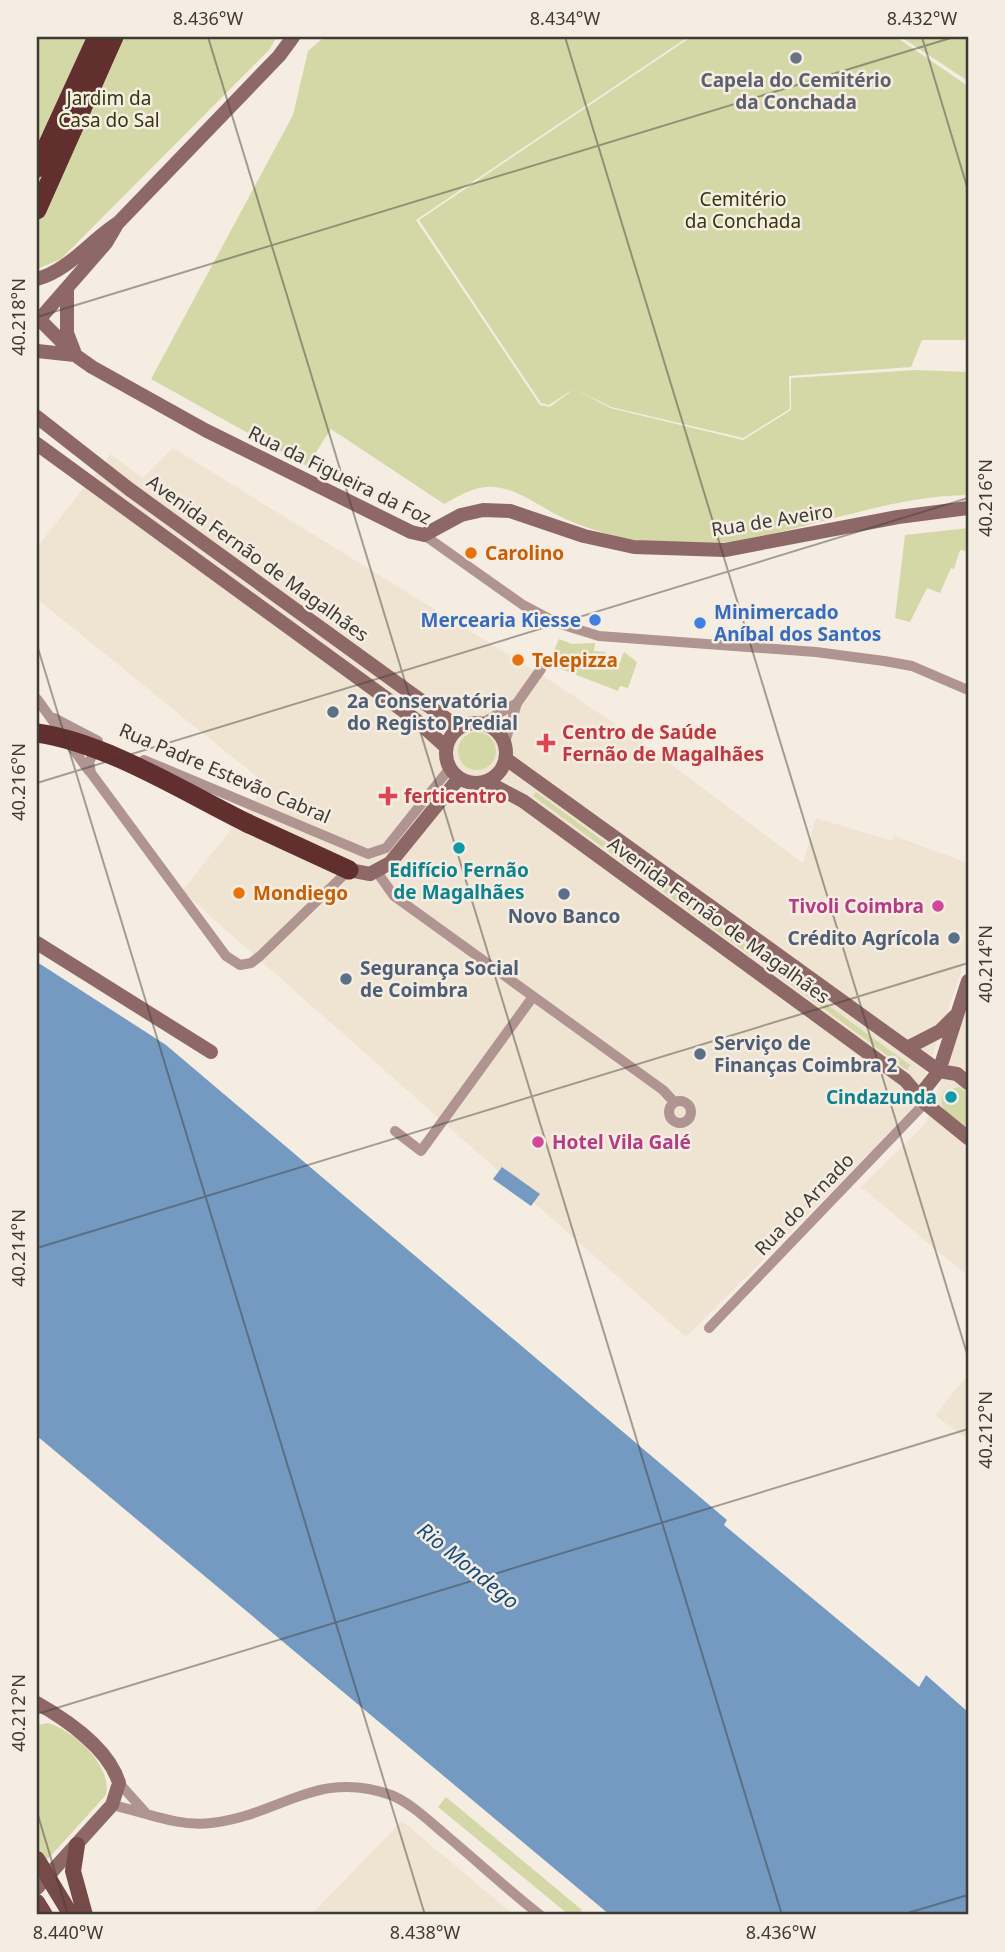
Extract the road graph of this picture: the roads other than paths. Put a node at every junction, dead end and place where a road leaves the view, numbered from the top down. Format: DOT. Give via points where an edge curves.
graph roads {
  1 [pos="97,37"];
  2 [pos="114,37"];
  3 [pos="293,37"];
  4 [pos="37,169"];
  5 [pos="37,209"];
  6 [pos="118,223"];
  7 [pos="37,279"];
  8 [pos="67,288"];
  9 [pos="38,319"];
  10 [pos="37,352"];
  11 [pos="75,355"];
  12 [pos="37,417"];
  13 [pos="37,444"];
  14 [pos="968,508"];
  15 [pos="424,535"];
  16 [pos="541,669"];
  17 [pos="968,690"];
  18 [pos="37,699"];
  19 [pos="517,703"];
  20 [pos="48,715"];
  21 [pos="482,723"];
  22 [pos="458,728"];
  23 [pos="37,733"];
  24 [pos="505,742"];
  25 [pos="104,743"];
  26 [pos="446,747"];
  27 [pos="506,759"];
  28 [pos="91,773"];
  29 [pos="454,773"];
  30 [pos="487,782"];
  31 [pos="349,870"];
  32 [pos="377,872"];
  33 [pos="37,943"];
  34 [pos="968,981"];
  35 [pos="532,998"];
  36 [pos="956,1015"];
  37 [pos="906,1048"];
  38 [pos="211,1052"];
  39 [pos="939,1071"];
  40 [pos="968,1083"];
  41 [pos="924,1100"];
  42 [pos="674,1102"];
  43 [pos="395,1131"];
  44 [pos="968,1138"];
  45 [pos="709,1328"];
  46 [pos="37,1703"];
  47 [pos="37,1716"];
  48 [pos="58,1716"];
  49 [pos="119,1783"];
  50 [pos="112,1805"];
  51 [pos="145,1812"];
  52 [pos="77,1845"];
  53 [pos="37,1859"];
  54 [pos="37,1888"];
  55 [pos="37,1902"];
  56 [pos="45,1915"];
  57 [pos="71,1915"];
  58 [pos="85,1915"];
  59 [pos="540,1915"];
  1 -- 4 [label="highway"];
  2 -- 5 [label="highway"];
  3 -- 6 [label="main road"];
  6 -- 7 [label="main road" via="55,274"];
  6 -- 8 [label="main road"];
  8 -- 9 [label="main road"];
  8 -- 11 [label="main road" via="67,332"];
  9 -- 11 [label="main road, Rua da Figueira da Foz"];
  10 -- 11 [label="main road"];
  11 -- 15 [label="main road, Rua da Figueira da Foz" via="205,430"];
  12 -- 22 [label="main road, Avenida Fernão de Magalhães"];
  13 -- 26 [label="main road, Avenida Fernão de Magalhães" via="422,724"];
  14 -- 15 [label="main road, Rua de Aveiro" via="725,550 634,547 510,511 483,510 461,516"];
  15 -- 17 [label="street, Rua da Figueira da Foz" via="523,605 599,636 884,661 912,666"];
  16 -- 19 [label="street"];
  18 -- 20 [label="street"];
  19 -- 21 [label="street"];
  19 -- 24 [label="street"];
  20 -- 25 [label="street"];
  20 -- 28 [label="street"];
  21 -- 22 [label="main road"];
  21 -- 24 [label="main road" via="500,733"];
  22 -- 26 [label="main road"];
  23 -- 31 [label="highway, bridge" via="111,756"];
  24 -- 27 [label="main road"];
  25 -- 28 [label="street, Rua Padre Estevão Cabral" via="89,762"];
  25 -- 29 [label="street, Rua Padre Estevão Cabral" via="368,854 386,848"];
  26 -- 29 [label="main road"];
  27 -- 30 [label="main road" via="499,773"];
  27 -- 37 [label="main road, Avenida Fernão de Magalhães"];
  28 -- 31 [label="street" via="226,956 240,965 260,956"];
  29 -- 30 [label="main road" via="477,783"];
  29 -- 32 [label="main road" via="390,863"];
  30 -- 41 [label="main road, Avenida Fernão de Magalhães" via="523,801 905,1080"];
  31 -- 32 [label="main road"];
  32 -- 35 [label="street" via="394,896"];
  33 -- 38 [label="main road"];
  34 -- 36 [label="main road"];
  35 -- 42 [label="street"];
  35 -- 43 [label="street" via="421,1151"];
  36 -- 37 [label="main road" via="940,1031"];
  36 -- 39 [label="main road"];
  37 -- 39 [label="main road, Avenida Fernão de Magalhães"];
  39 -- 40 [label="main road, Avenida Fernão de Magalhães" via="957,1074"];
  39 -- 41 [label="main road" via="924,1090"];
  41 -- 44 [label="main road, Avenida Fernão de Magalhães"];
  41 -- 45 [label="street, Rua do Arnado"];
  46 -- 48 [label="main road"];
  47 -- 48 [label="main road"];
  48 -- 49 [label="main road" via="108,1759"];
  49 -- 50 [label="main road"];
  49 -- 51 [label="street"];
  50 -- 51 [label="street"];
  50 -- 52 [label="main road"];
  51 -- 59 [label="street" via="169,1822 210,1823 322,1788 353,1785 393,1796 423,1816"];
  52 -- 54 [label="main road"];
  52 -- 58 [label="main road" via="72,1871"];
  53 -- 57 [label="main road, bridge"];
  55 -- 56 [label="main road"];
}
